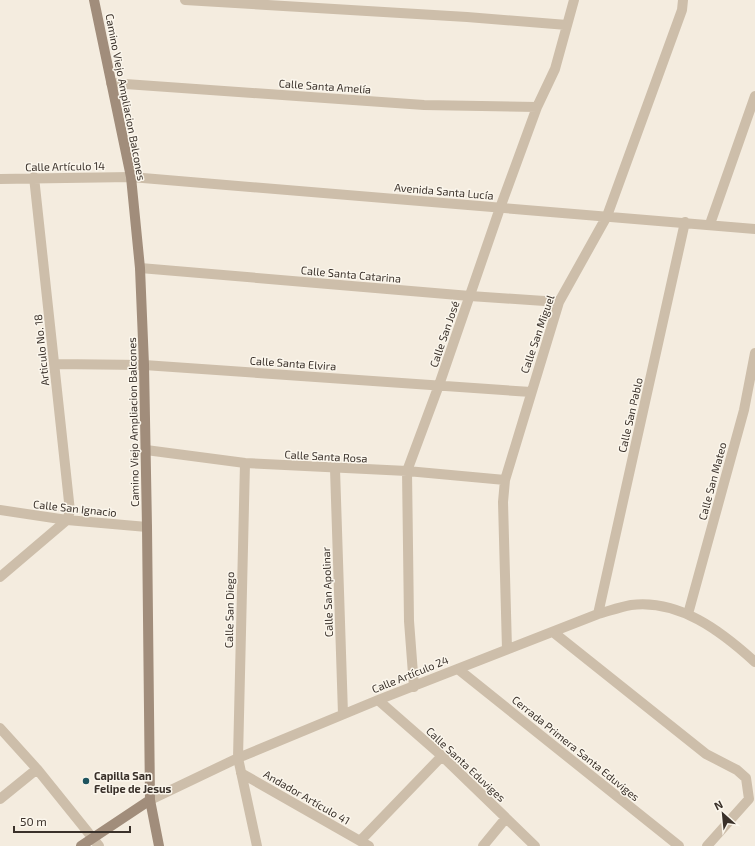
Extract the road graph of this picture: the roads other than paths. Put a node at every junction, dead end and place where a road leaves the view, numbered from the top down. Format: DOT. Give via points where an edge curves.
graph roads {
  1 [pos="94,0"];
  2 [pos="185,0"];
  3 [pos="574,0"];
  4 [pos="683,0"];
  5 [pos="567,25"];
  6 [pos="110,83"];
  7 [pos="755,96"];
  8 [pos="537,107"];
  9 [pos="131,177"];
  10 [pos="34,178"];
  11 [pos="0,180"];
  12 [pos="500,208"];
  13 [pos="607,216"];
  14 [pos="685,222"];
  15 [pos="710,224"];
  16 [pos="755,229"];
  17 [pos="140,268"];
  18 [pos="470,296"];
  19 [pos="559,302"];
  20 [pos="755,353"];
  21 [pos="54,364"];
  22 [pos="144,365"];
  23 [pos="439,385"];
  24 [pos="531,392"];
  25 [pos="146,450"];
  26 [pos="245,463"];
  27 [pos="335,469"];
  28 [pos="407,471"];
  29 [pos="505,480"];
  30 [pos="0,510"];
  31 [pos="67,520"];
  32 [pos="148,527"];
  33 [pos="0,577"];
  34 [pos="598,614"];
  35 [pos="688,614"];
  36 [pos="553,632"];
  37 [pos="507,648"];
  38 [pos="755,662"];
  39 [pos="458,669"];
  40 [pos="414,687"];
  41 [pos="378,700"];
  42 [pos="343,714"];
  43 [pos="0,728"];
  44 [pos="442,756"];
  45 [pos="238,758"];
  46 [pos="37,769"];
  47 [pos="241,773"];
  48 [pos="0,799"];
  49 [pos="150,800"];
  50 [pos="506,818"];
  51 [pos="93,836"];
  52 [pos="363,844"];
  53 [pos="81,846"];
  54 [pos="99,846"];
  55 [pos="159,846"];
  56 [pos="257,846"];
  57 [pos="483,846"];
  58 [pos="535,846"];
  59 [pos="679,846"];
  60 [pos="707,846"];
  1 -- 6 [label="street, Camino Viejo Ampliacion Balcones"];
  2 -- 5 [label="street"];
  3 -- 5 [label="street, Calle San José"];
  4 -- 13 [label="street, Calle San Miguel" via="679,18"];
  5 -- 8 [label="street, Calle San José" via="555,69"];
  6 -- 8 [label="street, Calle Santa Amelía" via="424,105"];
  6 -- 9 [label="street, Camino Viejo Ampliacion Balcones"];
  7 -- 15 [label="street"];
  8 -- 12 [label="street, Calle San José"];
  9 -- 10 [label="street, Calle Artículo 14"];
  9 -- 12 [label="street, Avenida Santa Lucía"];
  9 -- 17 [label="street, Camino Viejo Ampliacion Balcones"];
  10 -- 11 [label="street, Calle Artículo 14"];
  10 -- 21 [label="street, Articulo No. 18"];
  12 -- 13 [label="street, Avenida Santa Lucía"];
  12 -- 18 [label="street, Calle San José"];
  13 -- 14 [label="street, Avenida Santa Lucía"];
  13 -- 19 [label="street, Calle San Miguel"];
  14 -- 15 [label="street, Avenida Santa Lucía"];
  14 -- 34 [label="street, Calle San Pablo"];
  15 -- 16 [label="street, Avenida Santa Lucía"];
  17 -- 18 [label="street, Calle Santa Catarina"];
  17 -- 22 [label="street, Camino Viejo Ampliacion Balcones"];
  18 -- 19 [label="street, Calle Santa Catarina"];
  18 -- 23 [label="street, Calle San José"];
  19 -- 24 [label="street, Calle San Miguel"];
  20 -- 35 [label="street, Calle San Mateo" via="744,410"];
  21 -- 22 [label="street, Calle Santa Elvira"];
  21 -- 31 [label="street, Articulo No. 18" via="70,511"];
  22 -- 23 [label="street, Calle Santa Elvira"];
  22 -- 25 [label="street, Camino Viejo Ampliacion Balcones"];
  23 -- 24 [label="street, Calle Santa Elvira"];
  23 -- 28 [label="street, Calle San José"];
  24 -- 29 [label="street, Calle San Miguel"];
  25 -- 26 [label="street, Calle Santa Rosa"];
  25 -- 32 [label="street, Camino Viejo Ampliacion Balcones"];
  26 -- 27 [label="street, Calle Santa Rosa"];
  26 -- 45 [label="street, Calle San Diego"];
  27 -- 28 [label="street, Calle Santa Rosa"];
  27 -- 42 [label="street, Calle San Apolinar"];
  28 -- 29 [label="street, Calle Santa Rosa"];
  28 -- 40 [label="street, Calle San José" via="409,621"];
  29 -- 37 [label="street, Calle San Miguel" via="503,502"];
  30 -- 31 [label="street, Calle San Ignacio"];
  31 -- 32 [label="street, Calle San Ignacio"];
  31 -- 33 [label="street"];
  32 -- 49 [label="street, Camino Viejo Ampliacion Balcones"];
  34 -- 35 [label="street, Calle Artículo 24" via="631,605 662,606"];
  34 -- 36 [label="street, Calle Artículo 24"];
  35 -- 38 [label="street, Calle Artículo 24" via="731,640"];
  36 -- 37 [label="street, Calle Artículo 24"];
  36 -- 60 [label="street" via="706,754 737,770 746,778 749,799"];
  37 -- 39 [label="street, Calle Artículo 24"];
  39 -- 40 [label="street, Calle Artículo 24"];
  39 -- 59 [label="street, Cerrada Primera Santa Eduviges"];
  40 -- 41 [label="street, Calle Artículo 24"];
  41 -- 42 [label="street, Calle Artículo 24"];
  41 -- 44 [label="street, Calle Santa Eduviges"];
  42 -- 45 [label="street, Calle Artículo 24"];
  43 -- 46 [label="street"];
  44 -- 50 [label="street, Calle Santa Eduviges"];
  44 -- 52 [label="street, Andador Artículo 41"];
  45 -- 47 [label="street, Calle San Diego"];
  45 -- 49 [label="street, Calle Artículo 24"];
  46 -- 48 [label="street"];
  46 -- 51 [label="street"];
  47 -- 52 [label="street, Andador Artículo 41"];
  47 -- 56 [label="street, Calle San Diego"];
  49 -- 51 [label="street, Calle Artículo 24"];
  49 -- 55 [label="street, Camino Viejo Ampliacion Balcones"];
  50 -- 57 [label="street"];
  50 -- 58 [label="street, Calle Santa Eduviges"];
  51 -- 53 [label="street, Calle Artículo 24"];
  51 -- 54 [label="street"];
}
